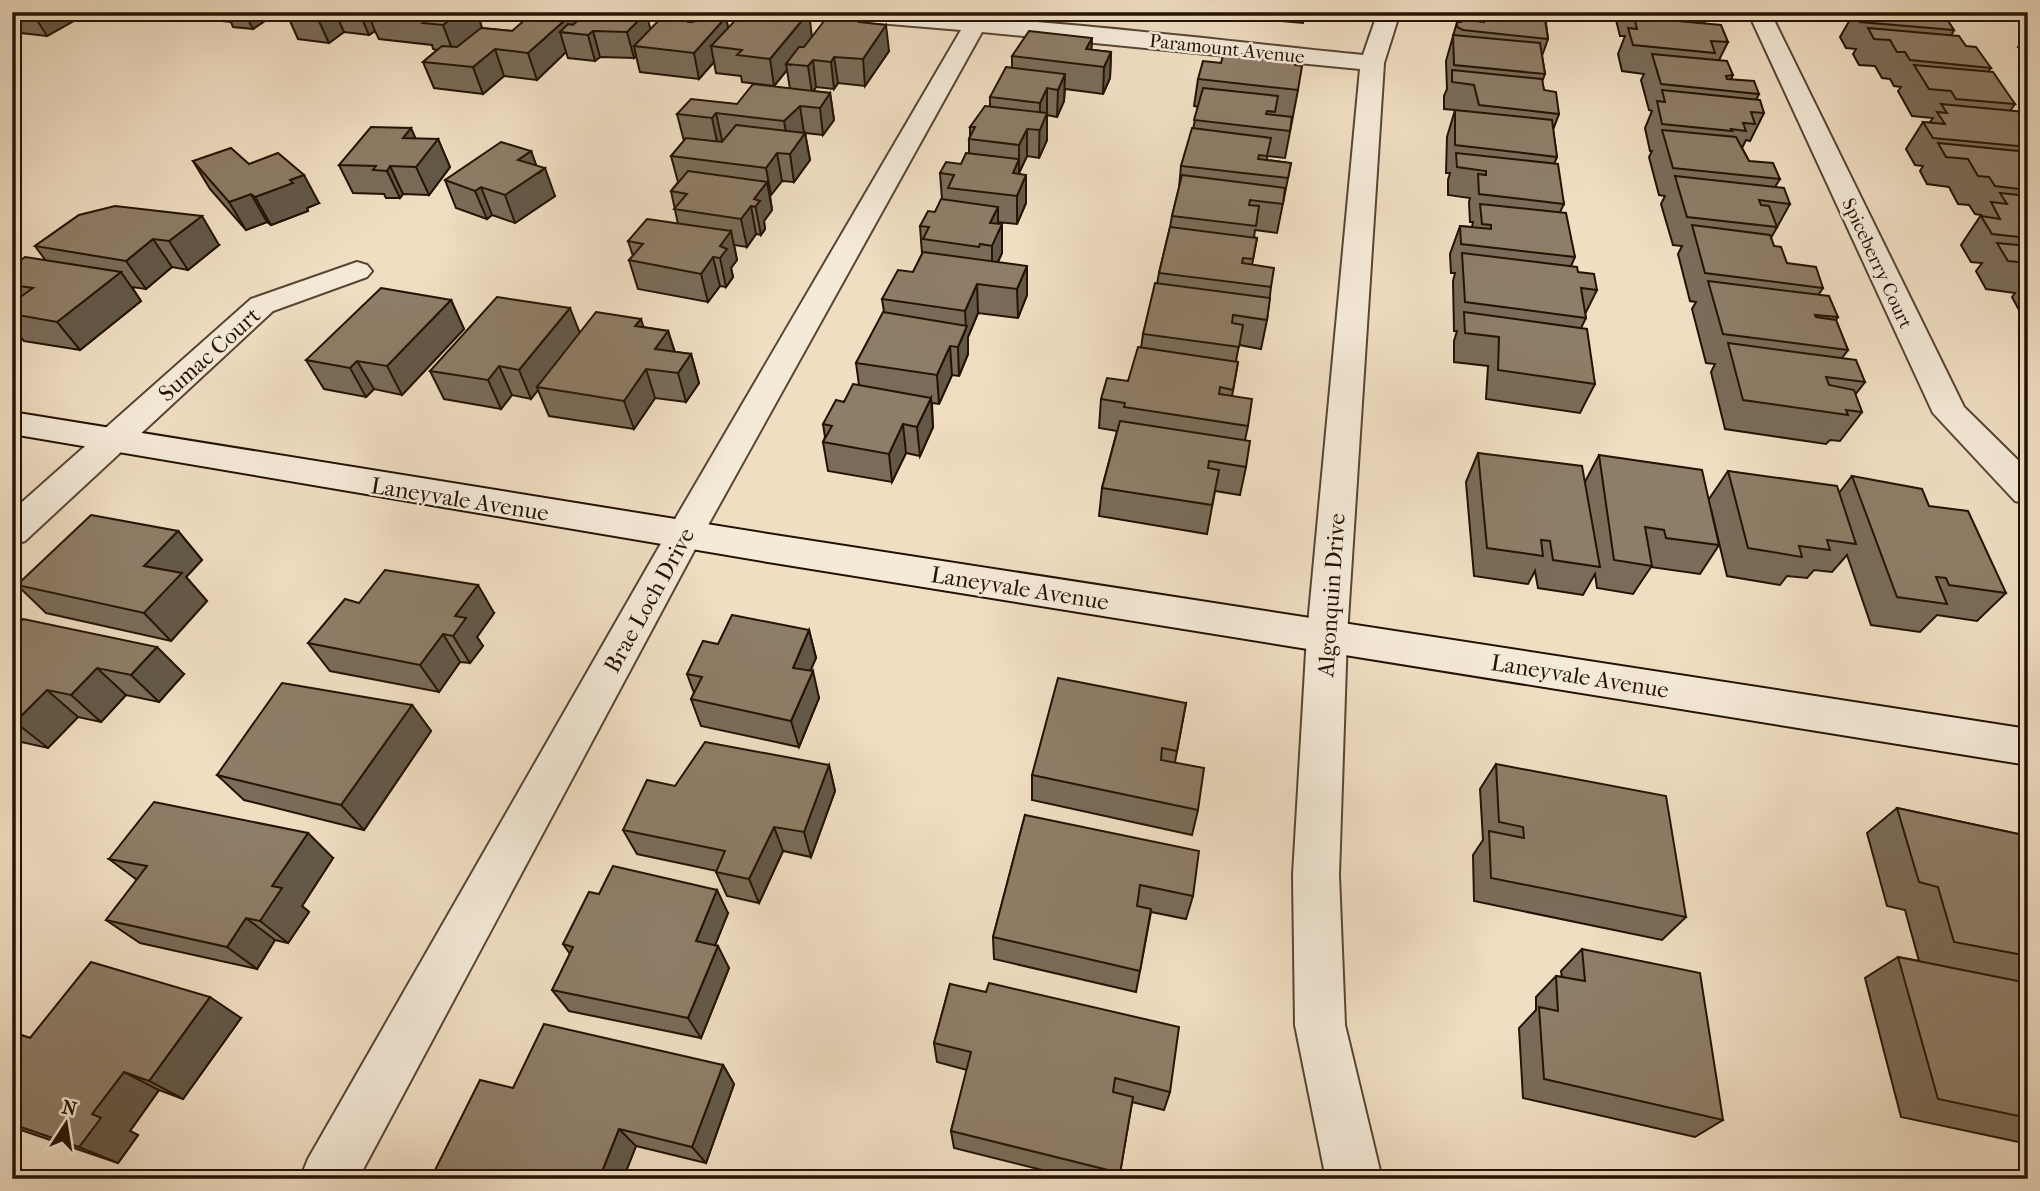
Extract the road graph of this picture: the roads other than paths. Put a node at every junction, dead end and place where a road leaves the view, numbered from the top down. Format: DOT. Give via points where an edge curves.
graph roads {
  1 [pos="830,12"];
  2 [pos="1389,12"];
  3 [pos="1759,12"];
  4 [pos="975,24"];
  5 [pos="1372,63"];
  6 [pos="357,271"];
  7 [pos="12,423"];
  8 [pos="112,440"];
  9 [pos="2028,492"];
  10 [pos="12,532"];
  11 [pos="684,536"];
  12 [pos="1327,635"];
  13 [pos="2028,747"];
  14 [pos="328,1179"];
  15 [pos="1354,1179"];
  1 -- 4 [label="street, Paramount Avenue"];
  2 -- 5 [label="street, Algonquin Drive"];
  3 -- 9 [label="street, Spiceberry Court" via="1950,413"];
  4 -- 5 [label="street, Paramount Avenue"];
  4 -- 11 [label="street, Brae Loch Drive"];
  5 -- 12 [label="street, Algonquin Drive"];
  6 -- 8 [label="street, Sumac Court" via="262,305"];
  7 -- 8 [label="street, Laneyvale Avenue"];
  8 -- 10 [label="street, Sumac Court"];
  8 -- 11 [label="street, Laneyvale Avenue"];
  11 -- 12 [label="street, Laneyvale Avenue"];
  11 -- 14 [label="street, Brae Loch Drive"];
  12 -- 13 [label="street, Laneyvale Avenue"];
  12 -- 15 [label="street, Algonquin Drive" via="1316,875 1321,1025"];
}
